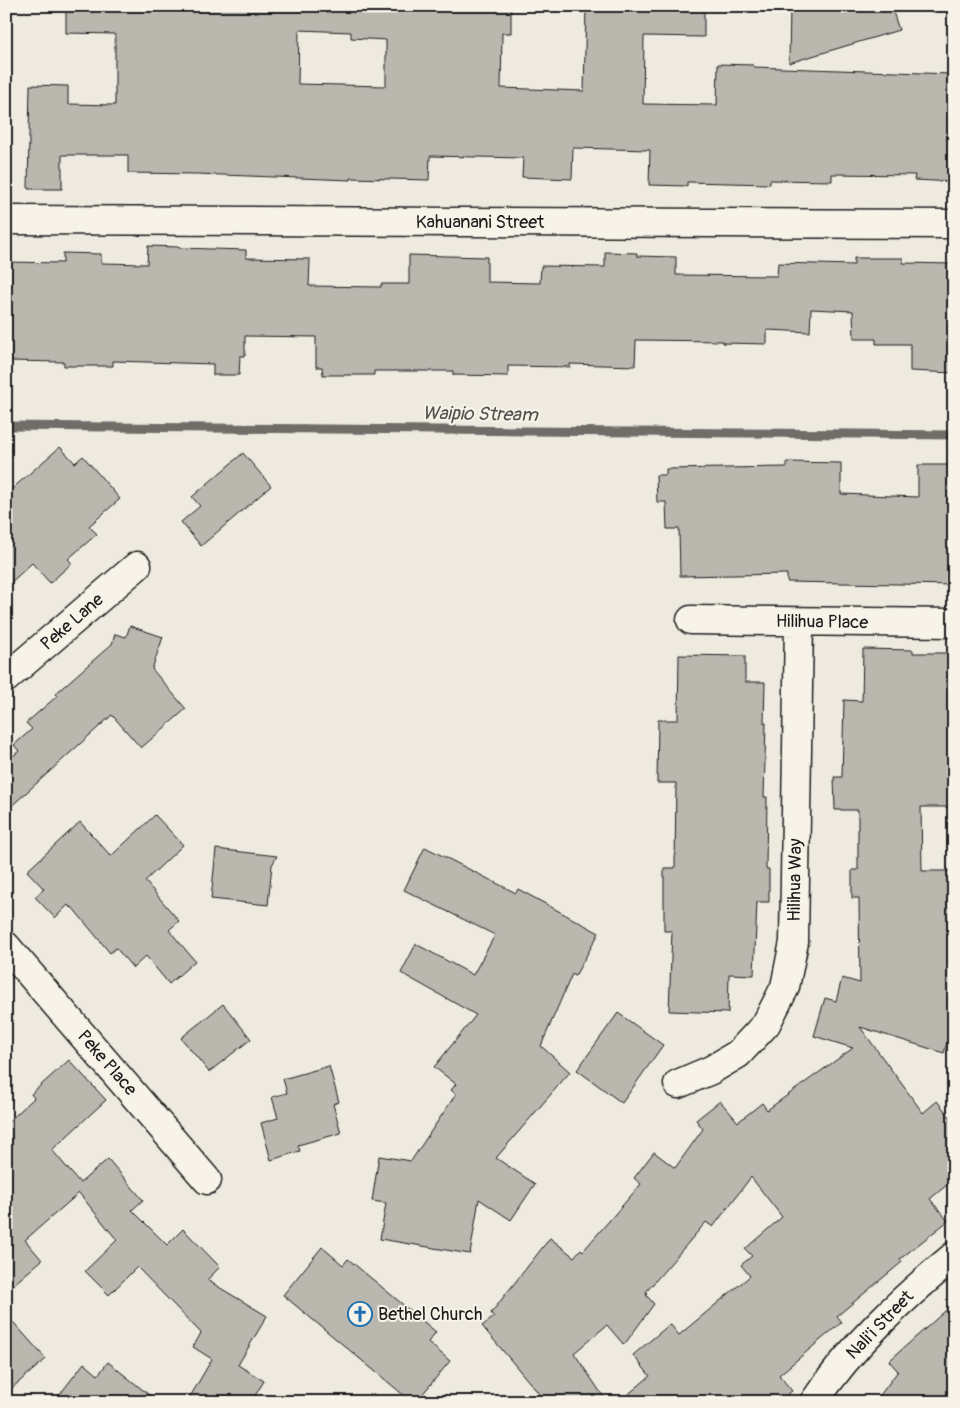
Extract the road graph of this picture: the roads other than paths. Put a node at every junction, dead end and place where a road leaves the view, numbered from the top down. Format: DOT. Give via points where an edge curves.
graph roads {
  1 [pos="6,220"];
  2 [pos="954,224"];
  3 [pos="137,566"];
  4 [pos="691,620"];
  5 [pos="799,622"];
  6 [pos="954,623"];
  7 [pos="6,678"];
  8 [pos="6,946"];
  9 [pos="678,1084"];
  10 [pos="207,1180"];
  11 [pos="954,1256"];
  12 [pos="814,1402"];
  1 -- 2 [label="street, Kahuanani Street"];
  3 -- 7 [label="street, Peke Lane"];
  4 -- 5 [label="street, Hilihua Place"];
  5 -- 6 [label="street, Hilihua Place"];
  5 -- 9 [label="street, Hilihua Way" via="794,942 786,987 766,1024 738,1054"];
  8 -- 10 [label="street, Peke Place"];
  11 -- 12 [label="street, Nali'i Street" via="870,1332"];
}
